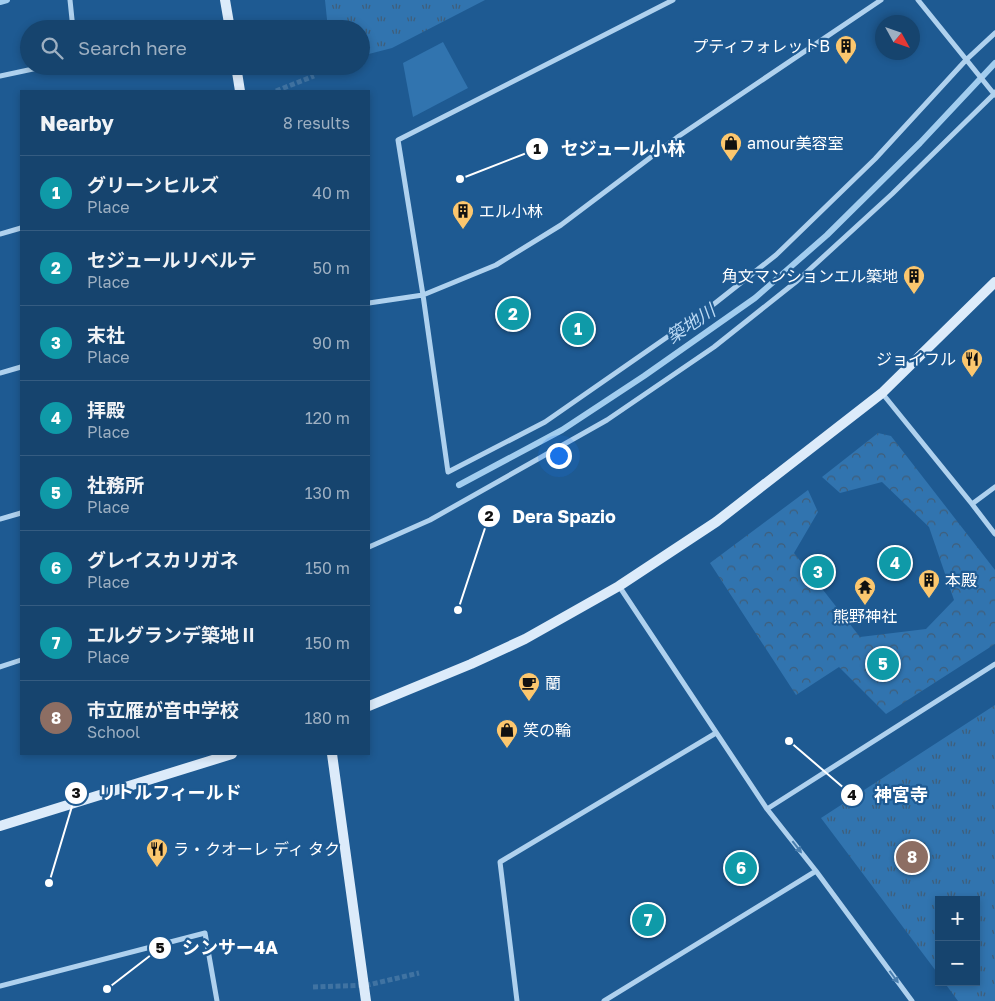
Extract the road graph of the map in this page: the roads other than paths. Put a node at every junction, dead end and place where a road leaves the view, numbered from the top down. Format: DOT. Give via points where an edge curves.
graph roads {
  1 [pos="70,0"];
  2 [pos="225,0"];
  3 [pos="672,0"];
  4 [pos="881,0"];
  5 [pos="918,0"];
  6 [pos="72,20"];
  7 [pos="228,20"];
  8 [pos="995,33"];
  9 [pos="966,60"];
  10 [pos="20,72"];
  11 [pos="237,75"];
  12 [pos="0,76"];
  13 [pos="240,90"];
  14 [pos="993,92"];
  15 [pos="20,228"];
  16 [pos="0,234"];
  17 [pos="995,282"];
  18 [pos="423,295"];
  19 [pos="370,303"];
  20 [pos="20,368"];
  21 [pos="0,373"];
  22 [pos="882,393"];
  23 [pos="995,487"];
  24 [pos="972,504"];
  25 [pos="20,514"];
  26 [pos="0,520"];
  27 [pos="995,534"];
  28 [pos="370,547"];
  29 [pos="619,586"];
  30 [pos="20,660"];
  31 [pos="995,664"];
  32 [pos="0,666"];
  33 [pos="370,706"];
  34 [pos="716,733"];
  35 [pos="229,755"];
  36 [pos="332,755"];
  37 [pos="767,809"];
  38 [pos="0,826"];
  39 [pos="816,871"];
  40 [pos="0,986"];
  41 [pos="910,1000"];
  42 [pos="217,1001"];
  43 [pos="366,1001"];
  44 [pos="517,1001"];
  45 [pos="604,1001"];
  1 -- 6 [label="street"];
  2 -- 7 [label="street"];
  3 -- 18 [label="street" via="398,140"];
  4 -- 18 [label="street" via="679,136 561,225 496,265"];
  5 -- 9 [label="street"];
  8 -- 9 [label="street"];
  9 -- 14 [label="street"];
  9 -- 18 [label="street" via="875,159 776,255 709,308 545,422 448,472"];
  10 -- 12 [label="street"];
  11 -- 13 [label="street"];
  14 -- 28 [label="street" via="892,194 797,281 714,347 607,420 430,520"];
  15 -- 16 [label="street"];
  17 -- 22 [label="street"];
  18 -- 19 [label="street"];
  20 -- 21 [label="street"];
  22 -- 24 [label="street"];
  22 -- 29 [label="street" via="716,522"];
  23 -- 24 [label="street"];
  24 -- 27 [label="street"];
  25 -- 26 [label="street"];
  29 -- 33 [label="street" via="525,639"];
  29 -- 34 [label="street"];
  30 -- 32 [label="street"];
  31 -- 37 [label="street"];
  34 -- 37 [label="street"];
  34 -- 44 [label="street" via="500,862"];
  35 -- 38 [label="street"];
  36 -- 43 [label="street"];
  37 -- 39 [label="street, one-way"];
  39 -- 41 [label="street, one-way"];
  39 -- 45 [label="street"];
  40 -- 42 [label="street" via="205,933"];
}
